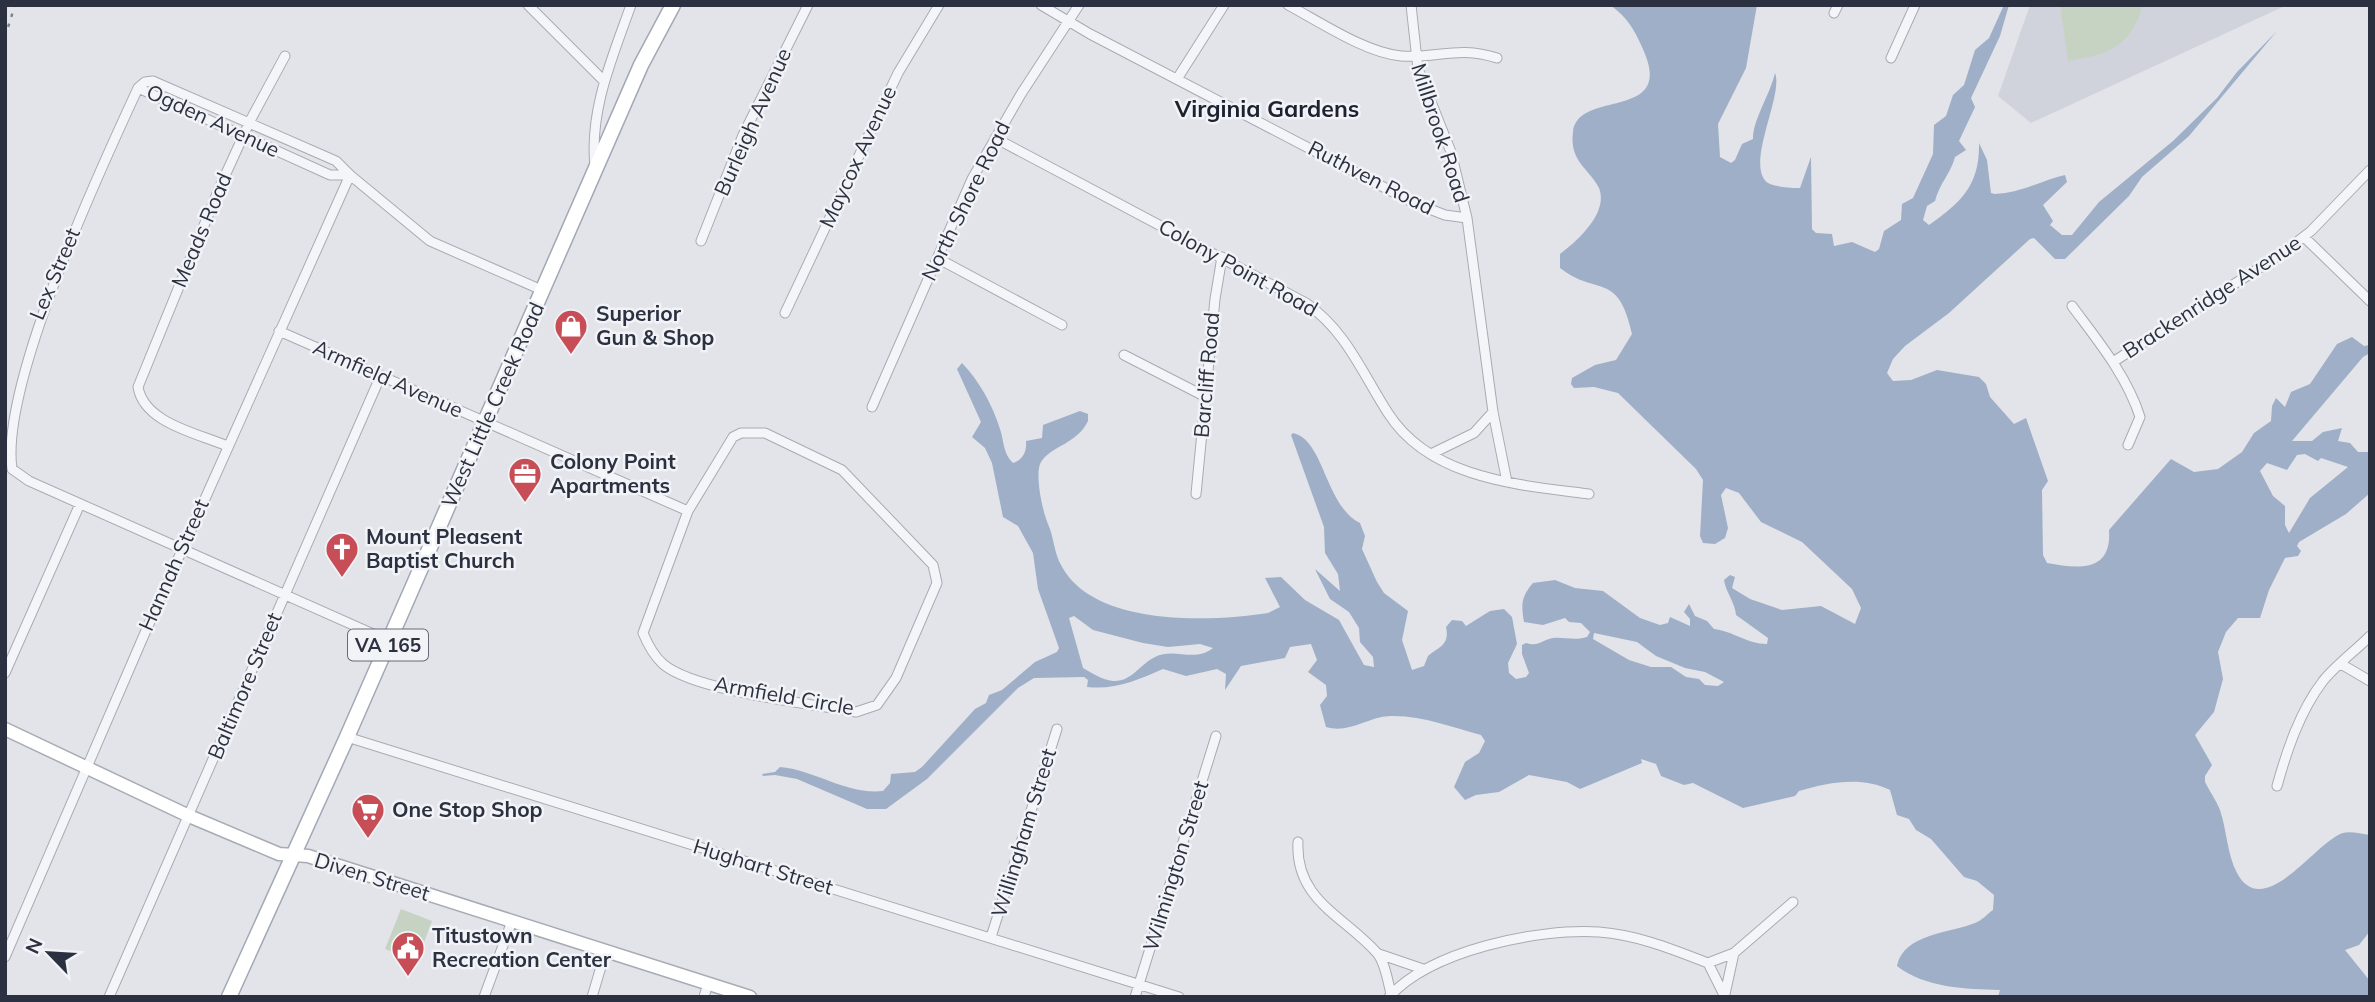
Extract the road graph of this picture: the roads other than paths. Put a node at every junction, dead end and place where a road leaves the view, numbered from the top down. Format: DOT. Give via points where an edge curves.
graph roads {
  1 [pos="528,5"];
  2 [pos="631,5"];
  3 [pos="673,5"];
  4 [pos="808,5"];
  5 [pos="939,5"];
  6 [pos="1041,5"];
  7 [pos="1079,5"];
  8 [pos="1224,5"];
  9 [pos="1288,5"];
  10 [pos="1410,5"];
  11 [pos="1915,5"];
  12 [pos="1068,21"];
  13 [pos="285,55"];
  14 [pos="1415,56"];
  15 [pos="1497,58"];
  16 [pos="1891,58"];
  17 [pos="1177,79"];
  18 [pos="604,81"];
  19 [pos="138,88"];
  20 [pos="250,121"];
  21 [pos="244,134"];
  22 [pos="995,138"];
  23 [pos="2370,170"];
  24 [pos="596,173"];
  25 [pos="349,175"];
  26 [pos="1467,218"];
  27 [pos="2304,237"];
  28 [pos="701,241"];
  29 [pos="1222,257"];
  30 [pos="937,258"];
  31 [pos="544,291"];
  32 [pos="2370,301"];
  33 [pos="2072,306"];
  34 [pos="785,313"];
  35 [pos="1062,325"];
  36 [pos="279,331"];
  37 [pos="1124,355"];
  38 [pos="2113,362"];
  39 [pos="381,375"];
  40 [pos="1206,397"];
  41 [pos="872,407"];
  42 [pos="1493,412"];
  43 [pos="485,423"];
  44 [pos="2128,445"];
  45 [pos="227,446"];
  46 [pos="1433,453"];
  47 [pos="1507,482"];
  48 [pos="1196,494"];
  49 [pos="1589,494"];
  50 [pos="80,504"];
  51 [pos="688,511"];
  52 [pos="182,547"];
  53 [pos="285,594"];
  54 [pos="2370,636"];
  55 [pos="389,641"];
  56 [pos="2341,664"];
  57 [pos="5,673"];
  58 [pos="2370,681"];
  59 [pos="5,729"];
  60 [pos="1057,729"];
  61 [pos="1216,736"];
  62 [pos="347,737"];
  63 [pos="88,769"];
  64 [pos="2277,786"];
  65 [pos="189,816"];
  66 [pos="1298,842"];
  67 [pos="293,856"];
  68 [pos="1793,902"];
  69 [pos="512,920"];
  70 [pos="991,937"];
  71 [pos="606,950"];
  72 [pos="1734,953"];
  73 [pos="1379,954"];
  74 [pos="5,957"];
  75 [pos="1708,962"];
  76 [pos="1423,969"];
  77 [pos="1139,983"];
  78 [pos="708,984"];
  79 [pos="1390,995"];
  80 [pos="1725,995"];
  81 [pos="109,997"];
  82 [pos="229,997"];
  83 [pos="484,997"];
  84 [pos="592,997"];
  85 [pos="704,997"];
  86 [pos="750,997"];
  87 [pos="1135,997"];
  88 [pos="1179,997"];
  1 -- 18 [label="street"];
  2 -- 18 [label="street"];
  3 -- 24 [label="main road, West Little Creek Road / VA 165" via="641,65"];
  4 -- 28 [label="street, Burleigh Avenue" via="743,135"];
  5 -- 34 [label="street, Maycox Avenue" via="898,73"];
  6 -- 12 [label="street, Ruthven Road"];
  7 -- 12 [label="street, North Shore Road"];
  8 -- 17 [label="street"];
  9 -- 14 [label="street" via="1377,51"];
  10 -- 14 [label="street, Millbrook Road"];
  11 -- 16 [label="street"];
  12 -- 17 [label="street, Ruthven Road"];
  12 -- 22 [label="street, North Shore Road"];
  13 -- 20 [label="street, Meads Road"];
  14 -- 15 [label="street" via="1461,50"];
  14 -- 26 [label="street, Millbrook Road" via="1451,152"];
  17 -- 26 [label="street, Ruthven Road" via="1414,203"];
  18 -- 24 [label="street" via="592,142"];
  19 -- 20 [label="street, Ogden Avenue" via="153,81"];
  19 -- 21 [label="street, Ogden Avenue"];
  19 -- 50 [label="street, Lex Street" via="37,308 7,436 12,469"];
  20 -- 21 [label="street, Meads Road"];
  20 -- 25 [label="street, Ogden Avenue" via="336,161"];
  21 -- 25 [label="street, Ogden Avenue" via="330,175"];
  21 -- 45 [label="street, Meads Road" via="138,387 146,408 159,417"];
  22 -- 29 [label="street, Colony Point Road"];
  22 -- 30 [label="street, North Shore Road"];
  23 -- 27 [label="street, Brackenridge Avenue"];
  24 -- 31 [label="main road, West Little Creek Road / VA 165"];
  25 -- 31 [label="street, Ogden Avenue" via="430,241"];
  25 -- 36 [label="street, Hannah Street"];
  26 -- 42 [label="street"];
  27 -- 32 [label="street"];
  27 -- 38 [label="street, Brackenridge Avenue"];
  29 -- 40 [label="street, Barcliff Road"];
  29 -- 46 [label="street, Colony Point Road" via="1306,303 1331,322 1395,423"];
  30 -- 35 [label="street"];
  30 -- 41 [label="street, North Shore Road"];
  31 -- 43 [label="main road, West Little Creek Road / VA 165"];
  33 -- 38 [label="street"];
  36 -- 39 [label="street, Armfield Avenue"];
  36 -- 45 [label="street, Hannah Street"];
  37 -- 40 [label="street"];
  38 -- 44 [label="street" via="2140,417"];
  39 -- 43 [label="street, Armfield Avenue"];
  39 -- 53 [label="street, Baltimore Street"];
  40 -- 48 [label="street, Barcliff Road"];
  42 -- 46 [label="street" via="1463,441"];
  42 -- 47 [label="street"];
  43 -- 51 [label="street, Armfield Avenue"];
  43 -- 55 [label="main road, West Little Creek Road / VA 165"];
  45 -- 52 [label="street, Hannah Street"];
  46 -- 47 [label="street, Colony Point Road" via="1464,470"];
  47 -- 49 [label="street, Colony Point Road"];
  50 -- 52 [label="street"];
  50 -- 57 [label="street"];
  51 -- 51 [label="street, Armfield Circle" via="643,633 665,666 713,686 856,712 877,705 896,678 937,583 933,565 842,470 765,433 740,433 733,437"];
  52 -- 53 [label="street"];
  52 -- 63 [label="street, Hannah Street"];
  53 -- 55 [label="street"];
  53 -- 65 [label="street, Baltimore Street"];
  54 -- 56 [label="street"];
  55 -- 62 [label="main road, West Little Creek Road / VA 165"];
  56 -- 58 [label="street"];
  56 -- 64 [label="street" via="2324,680 2307,708"];
  59 -- 63 [label="street, Diven Street"];
  60 -- 70 [label="street, Willingham Street"];
  61 -- 77 [label="street, Wilmington Street"];
  62 -- 67 [label="main road, West Little Creek Road / VA 165"];
  62 -- 70 [label="street, Hughart Street"];
  63 -- 65 [label="street, Diven Street"];
  63 -- 74 [label="street, Hannah Street"];
  65 -- 67 [label="street, Diven Street"];
  65 -- 81 [label="street, Baltimore Street"];
  66 -- 73 [label="street" via="1302,876 1328,912"];
  67 -- 69 [label="street, Diven Street" via="308,856"];
  67 -- 82 [label="main road, West Little Creek Road / VA 165"];
  68 -- 72 [label="street"];
  69 -- 71 [label="street, Diven Street"];
  69 -- 83 [label="street"];
  70 -- 77 [label="street, Hughart Street"];
  71 -- 78 [label="street, Diven Street"];
  71 -- 84 [label="street"];
  72 -- 75 [label="street"];
  72 -- 80 [label="street"];
  73 -- 76 [label="street"];
  73 -- 79 [label="street"];
  75 -- 76 [label="street" via="1645,940 1598,932 1502,940"];
  75 -- 80 [label="street"];
  76 -- 79 [label="street"];
  77 -- 87 [label="street, Wilmington Street"];
  77 -- 88 [label="street, Hughart Street"];
  78 -- 85 [label="street"];
  78 -- 86 [label="street, Diven Street"];
}
